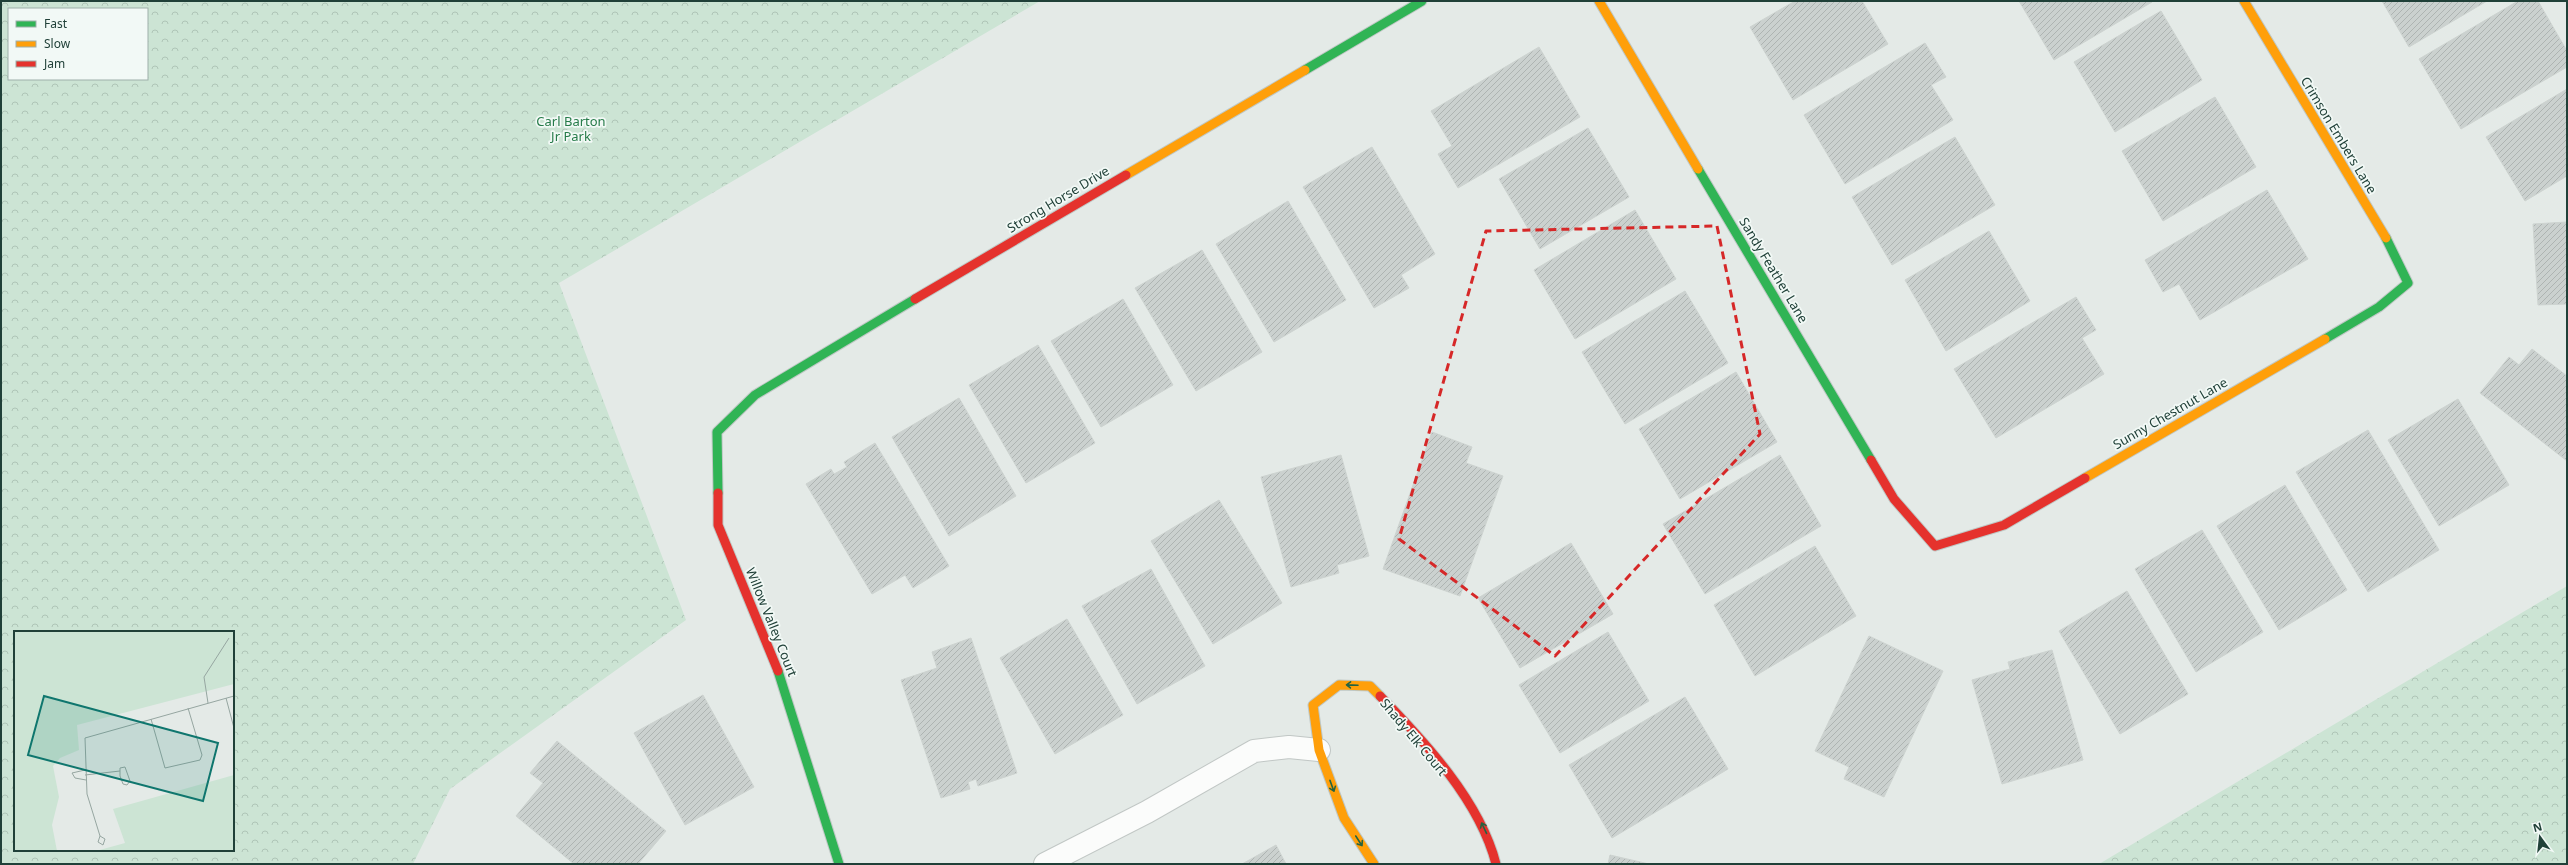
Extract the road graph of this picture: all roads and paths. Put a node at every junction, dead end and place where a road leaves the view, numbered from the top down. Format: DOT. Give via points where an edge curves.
graph roads {
  1 [pos="1422,1"];
  2 [pos="1599,1"];
  3 [pos="2244,1"];
  4 [pos="2408,283"];
  5 [pos="717,432"];
  6 [pos="1935,546"];
  7 [pos="1319,750"];
  8 [pos="835,863"];
  9 [pos="1045,864"];
  10 [pos="1374,864"];
  11 [pos="1496,864"];
  1 -- 5 [label="street, Strong Horse Drive" via="755,395"];
  2 -- 6 [label="street, Sandy Feather Lane" via="1894,499"];
  3 -- 4 [label="street, Crimson Embers Lane" via="2385,237"];
  4 -- 6 [label="street, Sunny Chestnut Lane" via="2378,307 2004,524"];
  5 -- 8 [label="street, Willow Valley Court" via="718,525 774,654"];
  7 -- 9 [label="street" via="1289,747 1254,751 1147,812"];
  7 -- 10 [label="street, Shady Elk Court, one-way" via="1344,818"];
  11 -- 7 [label="street, Shady Elk Court, one-way" via="1495,852 1478,816 1400,716 1370,686 1339,685 1313,705"];
}
